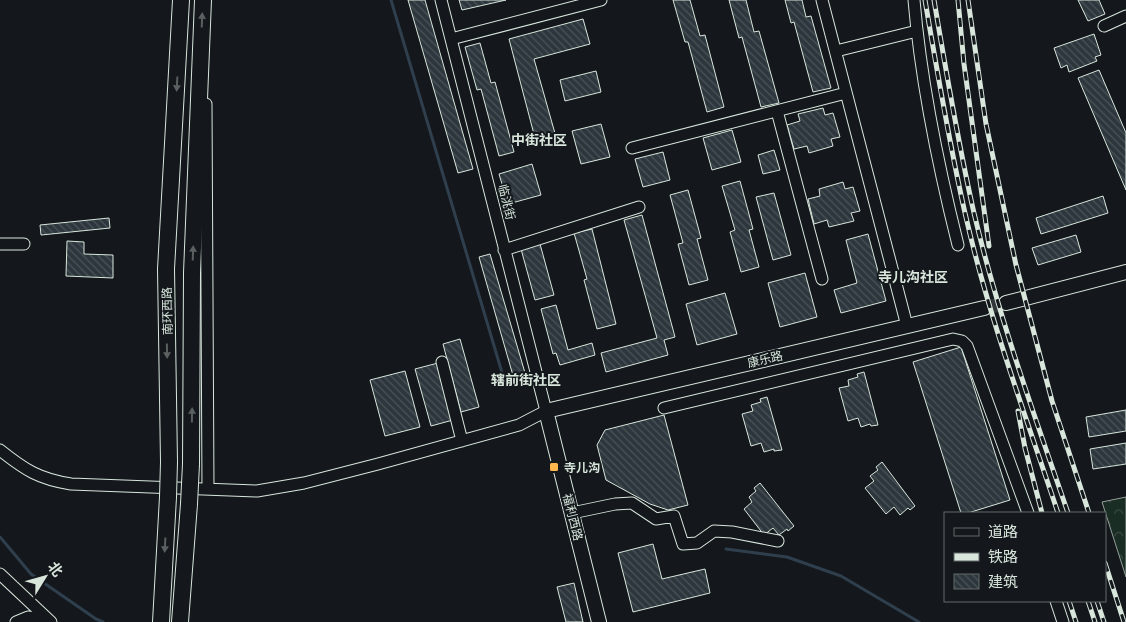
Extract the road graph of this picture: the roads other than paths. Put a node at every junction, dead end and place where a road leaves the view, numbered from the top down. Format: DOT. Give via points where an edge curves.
graph roads {
  1 [pos="181,0"];
  2 [pos="203,0"];
  3 [pos="441,0"];
  4 [pos="601,0"];
  5 [pos="822,0"];
  6 [pos="914,0"];
  7 [pos="1126,16"];
  8 [pos="1104,26"];
  9 [pos="917,31"];
  10 [pos="451,39"];
  11 [pos="836,51"];
  12 [pos="201,53"];
  13 [pos="846,93"];
  14 [pos="776,111"];
  15 [pos="632,148"];
  16 [pos="639,207"];
  17 [pos="0,244"];
  18 [pos="24,244"];
  19 [pos="958,245"];
  20 [pos="504,250"];
  21 [pos="1126,272"];
  22 [pos="822,279"];
  23 [pos="1006,303"];
  24 [pos="984,308"];
  25 [pos="907,326"];
  26 [pos="442,362"];
  27 [pos="664,408"];
  28 [pos="546,411"];
  29 [pos="462,441"];
  30 [pos="0,450"];
  31 [pos="208,490"];
  32 [pos="1028,512"];
  33 [pos="572,513"];
  34 [pos="778,541"];
  35 [pos="0,574"];
  36 [pos="1056,602"];
  37 [pos="162,617"];
  38 [pos="180,619"];
  39 [pos="49,621"];
  40 [pos="16,622"];
  41 [pos="599,622"];
  42 [pos="1063,622"];
  1 -- 37 [label="highway, 南环西路, one-way, bridge" via="166,269 169,462"];
  12 -- 2 [label="highway, 南环西路, one-way"];
  3 -- 10 [label="street, 临洮街"];
  4 -- 10 [label="street"];
  5 -- 11 [label="street"];
  6 -- 9 [label="street"];
  7 -- 8 [label="street"];
  9 -- 11 [label="street"];
  9 -- 19 [label="street" via="918,51"];
  10 -- 20 [label="street, 临洮街"];
  11 -- 13 [label="street"];
  12 -- 31 [label="street" via="206,95"];
  38 -- 12 [label="highway, 南环西路, one-way, bridge" via="190,504 192,273"];
  13 -- 14 [label="street"];
  13 -- 25 [label="street"];
  14 -- 15 [label="street"];
  14 -- 22 [label="street"];
  16 -- 20 [label="street"];
  17 -- 18 [label="street"];
  20 -- 28 [label="street, 临洮街"];
  21 -- 23 [label="main road"];
  24 -- 25 [label="main road, 康乐路"];
  25 -- 28 [label="main road, 康乐路"];
  26 -- 29 [label="street"];
  27 -- 32 [label="street" via="959,340 967,346"];
  28 -- 29 [label="street" via="518,425"];
  28 -- 33 [label="main road, 福利西路"];
  29 -- 31 [label="street" via="304,483 257,491"];
  30 -- 31 [label="street" via="35,475 54,482"];
  33 -- 34 [label="street" via="632,503 656,519 674,516 683,544 696,543 714,531"];
  33 -- 41 [label="main road, 福利西路"];
  35 -- 39 [label="street"];
  36 -- 42 [label="street"];
  39 -- 40 [label="street" via="28,617"];
}
